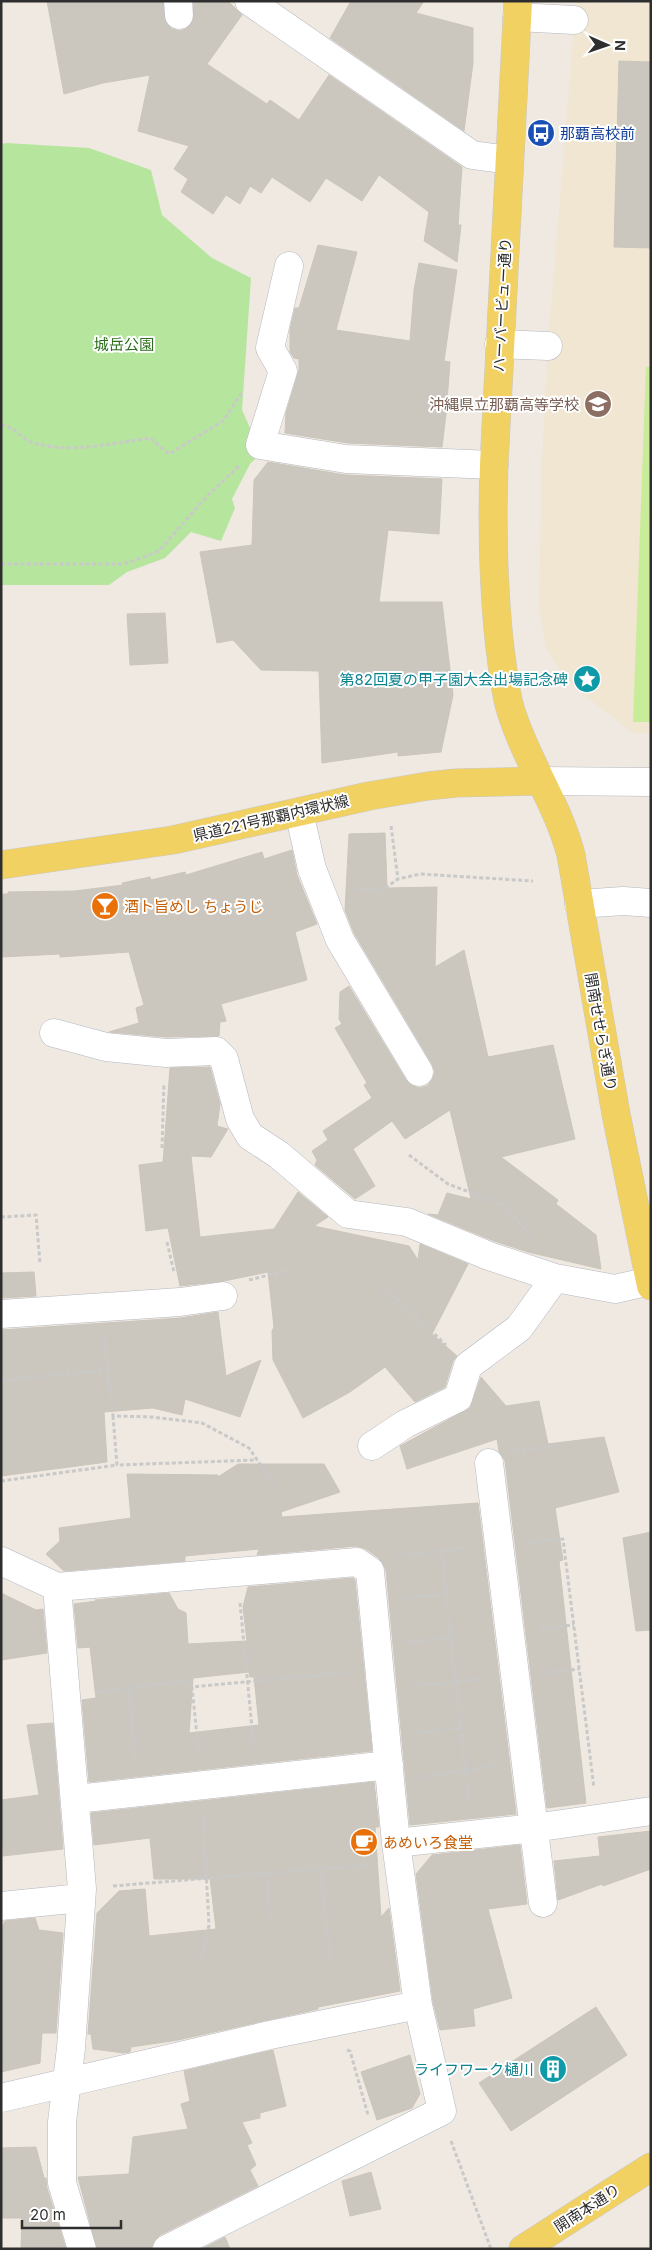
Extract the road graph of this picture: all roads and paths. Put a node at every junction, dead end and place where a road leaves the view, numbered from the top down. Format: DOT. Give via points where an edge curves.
graph roads {
  1 [pos="249,1"];
  2 [pos="518,9"];
  3 [pos="574,20"];
  4 [pos="510,160"];
  5 [pos="289,266"];
  6 [pos="499,344"];
  7 [pos="548,346"];
  8 [pos="244,390"];
  9 [pos="1,424"];
  10 [pos="260,445"];
  11 [pos="494,465"];
  12 [pos="1,564"];
  13 [pos="541,782"];
  14 [pos="651,782"];
  15 [pos="300,812"];
  16 [pos="391,826"];
  17 [pos="1,865"];
  18 [pos="398,879"];
  19 [pos="533,881"];
  20 [pos="350,891"];
  21 [pos="579,904"];
  22 [pos="651,904"];
  23 [pos="54,1032"];
  24 [pos="166,1053"];
  25 [pos="419,1072"];
  26 [pos="162,1148"];
  27 [pos="409,1155"];
  28 [pos="642,1194"];
  29 [pos="1,1217"];
  30 [pos="40,1263"];
  31 [pos="526,1268"];
  32 [pos="290,1270"];
  33 [pos="555,1278"];
  34 [pos="650,1284"];
  35 [pos="380,1288"];
  36 [pos="223,1296"];
  37 [pos="101,1307"];
  38 [pos="1,1314"];
  39 [pos="468,1366"];
  40 [pos="108,1370"];
  41 [pos="1,1380"];
  42 [pos="113,1416"];
  43 [pos="372,1446"];
  44 [pos="555,1446"];
  45 [pos="257,1460"];
  46 [pos="489,1462"];
  47 [pos="117,1465"];
  48 [pos="1,1481"];
  49 [pos="275,1486"];
  50 [pos="442,1551"];
  51 [pos="1,1561"];
  52 [pos="237,1572"];
  53 [pos="57,1587"];
  54 [pos="446,1594"];
  55 [pos="373,1601"];
  56 [pos="451,1638"];
  57 [pos="377,1645"];
  58 [pos="579,1669"];
  59 [pos="515,1676"];
  60 [pos="192,1687"];
  61 [pos="129,1688"];
  62 [pos="382,1689"];
  63 [pos="67,1695"];
  64 [pos="461,1728"];
  65 [pos="386,1737"];
  66 [pos="526,1762"];
  67 [pos="389,1773"];
  68 [pos="258,1779"];
  69 [pos="137,1792"];
  70 [pos="76,1799"];
  71 [pos="651,1811"];
  72 [pos="534,1828"];
  73 [pos="472,1835"];
  74 [pos="398,1853"];
  75 [pos="320,1869"];
  76 [pos="266,1874"];
  77 [pos="82,1893"];
  78 [pos="543,1903"];
  79 [pos="1,1906"];
  80 [pos="271,1920"];
  81 [pos="331,1963"];
  82 [pos="418,2005"];
  83 [pos="306,2028"];
  84 [pos="67,2082"];
  85 [pos="1,2098"];
  86 [pos="442,2111"];
  87 [pos="377,2144"];
  88 [pos="651,2167"];
  89 [pos="82,2249"];
  90 [pos="167,2249"];
  91 [pos="491,2249"];
  92 [pos="523,2249"];
  1 -- 4 [label="street" via="472,154"];
  2 -- 3 [label="street"];
  2 -- 4 [label="main road, ハーバービュー通り"];
  4 -- 6 [label="main road, ハーバービュー通り"];
  5 -- 10 [label="street" via="270,348 283,371"];
  6 -- 7 [label="street"];
  6 -- 11 [label="main road, ハーバービュー通り"];
  8 -- 9 [label="path" via="223,421 169,454 150,438 72,447 32,443 10,425"];
  10 -- 11 [label="street" via="346,459"];
  10 -- 12 [label="path" via="207,496 159,551 124,564"];
  11 -- 13 [label="main road, ハーバービュー通り" via="493,566 505,686 510,709"];
  13 -- 14 [label="street"];
  13 -- 15 [label="main road, 県道221号那覇内環状線" via="428,786"];
  13 -- 21 [label="main road, 開南せせらぎ通り" via="565,831"];
  15 -- 17 [label="main road, 県道221号那覇内環状線" via="173,840"];
  15 -- 25 [label="street" via="312,869 340,940"];
  16 -- 18 [label="path"];
  18 -- 19 [label="path" via="420,874"];
  18 -- 20 [label="path" via="381,891 358,888"];
  21 -- 22 [label="street" via="624,901"];
  21 -- 28 [label="main road, 開南せせらぎ通り"];
  23 -- 24 [label="street" via="106,1047"];
  24 -- 26 [label="path"];
  24 -- 31 [label="street" via="216,1051 224,1059 240,1119 250,1136 279,1155 348,1214 407,1222"];
  27 -- 31 [label="path" via="448,1184 504,1205 534,1239"];
  28 -- 34 [label="main road, 開南せせらぎ通り"];
  29 -- 30 [label="path" via="36,1215"];
  31 -- 33 [label="street"];
  32 -- 36 [label="path" via="226,1284"];
  33 -- 34 [label="street" via="615,1289"];
  33 -- 39 [label="street" via="519,1328"];
  35 -- 39 [label="path" via="403,1304"];
  36 -- 37 [label="street"];
  37 -- 38 [label="street"];
  37 -- 40 [label="path"];
  39 -- 43 [label="street" via="458,1398 406,1424"];
  40 -- 41 [label="path"];
  40 -- 42 [label="path"];
  42 -- 45 [label="path" via="202,1423 249,1448"];
  42 -- 47 [label="path"];
  44 -- 46 [label="path" via="486,1455"];
  45 -- 47 [label="path"];
  45 -- 49 [label="path"];
  46 -- 59 [label="street"];
  47 -- 48 [label="path"];
  50 -- 54 [label="path"];
  51 -- 53 [label="street"];
  52 -- 53 [label="street"];
  52 -- 55 [label="street" via="357,1562 370,1571"];
  52 -- 68 [label="path"];
  53 -- 63 [label="street"];
  54 -- 55 [label="path"];
  54 -- 56 [label="path"];
  55 -- 57 [label="street"];
  56 -- 57 [label="path"];
  56 -- 64 [label="path"];
  57 -- 62 [label="street"];
  58 -- 59 [label="path"];
  59 -- 62 [label="path"];
  59 -- 66 [label="street"];
  60 -- 61 [label="path" via="185,1681"];
  61 -- 63 [label="path"];
  61 -- 69 [label="path"];
  62 -- 65 [label="street"];
  63 -- 70 [label="street"];
  64 -- 65 [label="path"];
  64 -- 73 [label="path"];
  65 -- 67 [label="street"];
  66 -- 67 [label="path"];
  66 -- 72 [label="street"];
  67 -- 68 [label="street"];
  67 -- 74 [label="street"];
  68 -- 69 [label="street"];
  69 -- 70 [label="street"];
  70 -- 77 [label="street"];
  71 -- 72 [label="street"];
  72 -- 73 [label="street"];
  72 -- 78 [label="street"];
  73 -- 74 [label="street"];
  74 -- 75 [label="path"];
  74 -- 82 [label="street"];
  75 -- 76 [label="path"];
  75 -- 81 [label="path"];
  76 -- 77 [label="path"];
  76 -- 80 [label="path"];
  77 -- 79 [label="street"];
  77 -- 84 [label="street"];
  82 -- 83 [label="street"];
  82 -- 86 [label="street"];
  83 -- 84 [label="street"];
  83 -- 87 [label="path" via="350,2051"];
  84 -- 85 [label="street"];
  84 -- 89 [label="street" via="62,2122 62,2183"];
  86 -- 87 [label="street"];
  86 -- 91 [label="path"];
  87 -- 90 [label="street"];
  88 -- 92 [label="main road, 開南本通り"];
}
